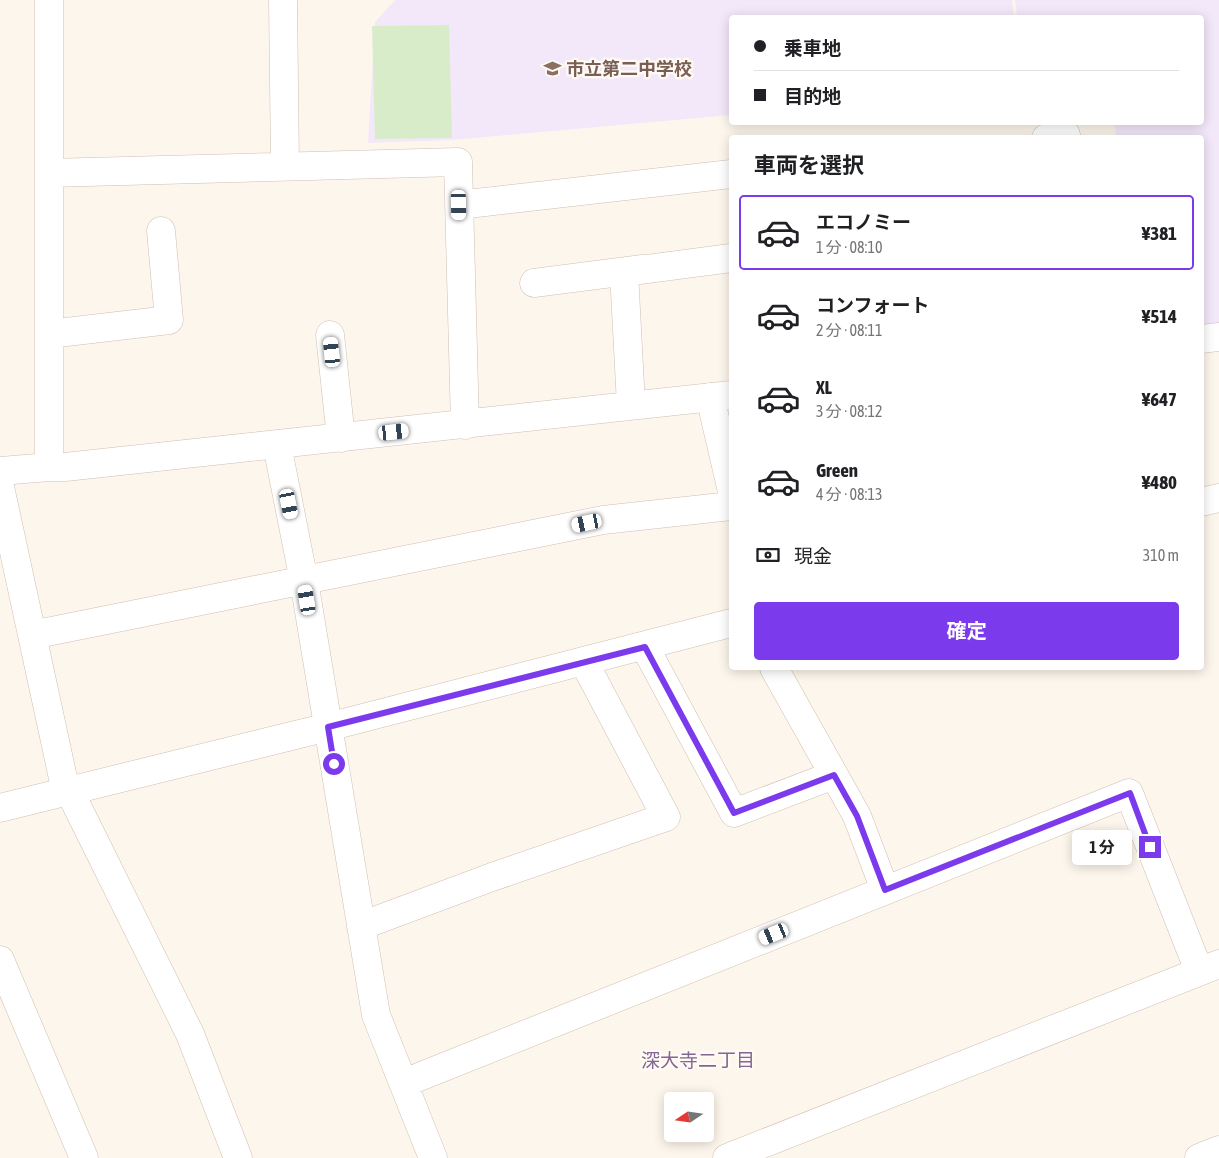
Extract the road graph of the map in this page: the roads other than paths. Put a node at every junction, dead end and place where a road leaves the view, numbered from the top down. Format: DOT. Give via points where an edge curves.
graph roads {
  1 [pos="49,0"];
  2 [pos="282,0"];
  3 [pos="285,165"];
  4 [pos="49,173"];
  5 [pos="729,174"];
  6 [pos="459,205"];
  7 [pos="161,231"];
  8 [pos="729,258"];
  9 [pos="729,258"];
  10 [pos="534,283"];
  11 [pos="49,334"];
  12 [pos="330,335"];
  13 [pos="1219,337"];
  14 [pos="1204,339"];
  15 [pos="720,396"];
  16 [pos="631,405"];
  17 [pos="465,425"];
  18 [pos="342,438"];
  19 [pos="277,445"];
  20 [pos="49,466"];
  21 [pos="729,470"];
  22 [pos="0,471"];
  23 [pos="0,487"];
  24 [pos="1219,498"];
  25 [pos="1204,501"];
  26 [pos="729,506"];
  27 [pos="304,582"];
  28 [pos="729,624"];
  29 [pos="32,635"];
  30 [pos="645,647"];
  31 [pos="584,662"];
  32 [pos="775,670"];
  33 [pos="328,727"];
  34 [pos="834,775"];
  35 [pos="71,792"];
  36 [pos="0,808"];
  37 [pos="885,890"];
  38 [pos="361,926"];
  39 [pos="1,963"];
  40 [pos="1209,967"];
  41 [pos="404,1083"];
  42 [pos="779,1148"];
  43 [pos="1219,1150"];
  44 [pos="84,1158"];
  45 [pos="238,1158"];
  46 [pos="433,1158"];
  47 [pos="727,1158"];
  48 [pos="1199,1158"];
  1 -- 4 [label="street"];
  2 -- 3 [label="street"];
  3 -- 4 [label="street"];
  3 -- 6 [label="street" via="458,162"];
  4 -- 11 [label="street"];
  5 -- 6 [label="street"];
  6 -- 17 [label="street"];
  7 -- 11 [label="street" via="169,320"];
  8 -- 16 [label="street" via="624,272"];
  9 -- 10 [label="street"];
  11 -- 20 [label="street"];
  12 -- 18 [label="street"];
  13 -- 14 [label="street"];
  15 -- 16 [label="street"];
  15 -- 21 [label="street"];
  16 -- 17 [label="street"];
  17 -- 18 [label="street"];
  18 -- 19 [label="street"];
  19 -- 20 [label="street"];
  19 -- 27 [label="street"];
  20 -- 22 [label="street"];
  23 -- 29 [label="street"];
  24 -- 25 [label="street"];
  26 -- 27 [label="street" via="603,520"];
  27 -- 29 [label="street"];
  27 -- 33 [label="street"];
  28 -- 30 [label="street"];
  29 -- 35 [label="street" via="63,778"];
  30 -- 31 [label="street"];
  30 -- 34 [label="street" via="734,813"];
  31 -- 33 [label="street"];
  31 -- 38 [label="street" via="666,816"];
  32 -- 34 [label="street"];
  33 -- 35 [label="street"];
  33 -- 38 [label="street"];
  34 -- 37 [label="street" via="857,816"];
  35 -- 36 [label="street"];
  35 -- 45 [label="street" via="190,1034"];
  37 -- 40 [label="street" via="1130,793"];
  37 -- 41 [label="street"];
  38 -- 41 [label="street" via="376,1015"];
  39 -- 44 [label="street"];
  40 -- 42 [label="street"];
  41 -- 46 [label="street"];
  42 -- 47 [label="street"];
  43 -- 48 [label="street"];
}
